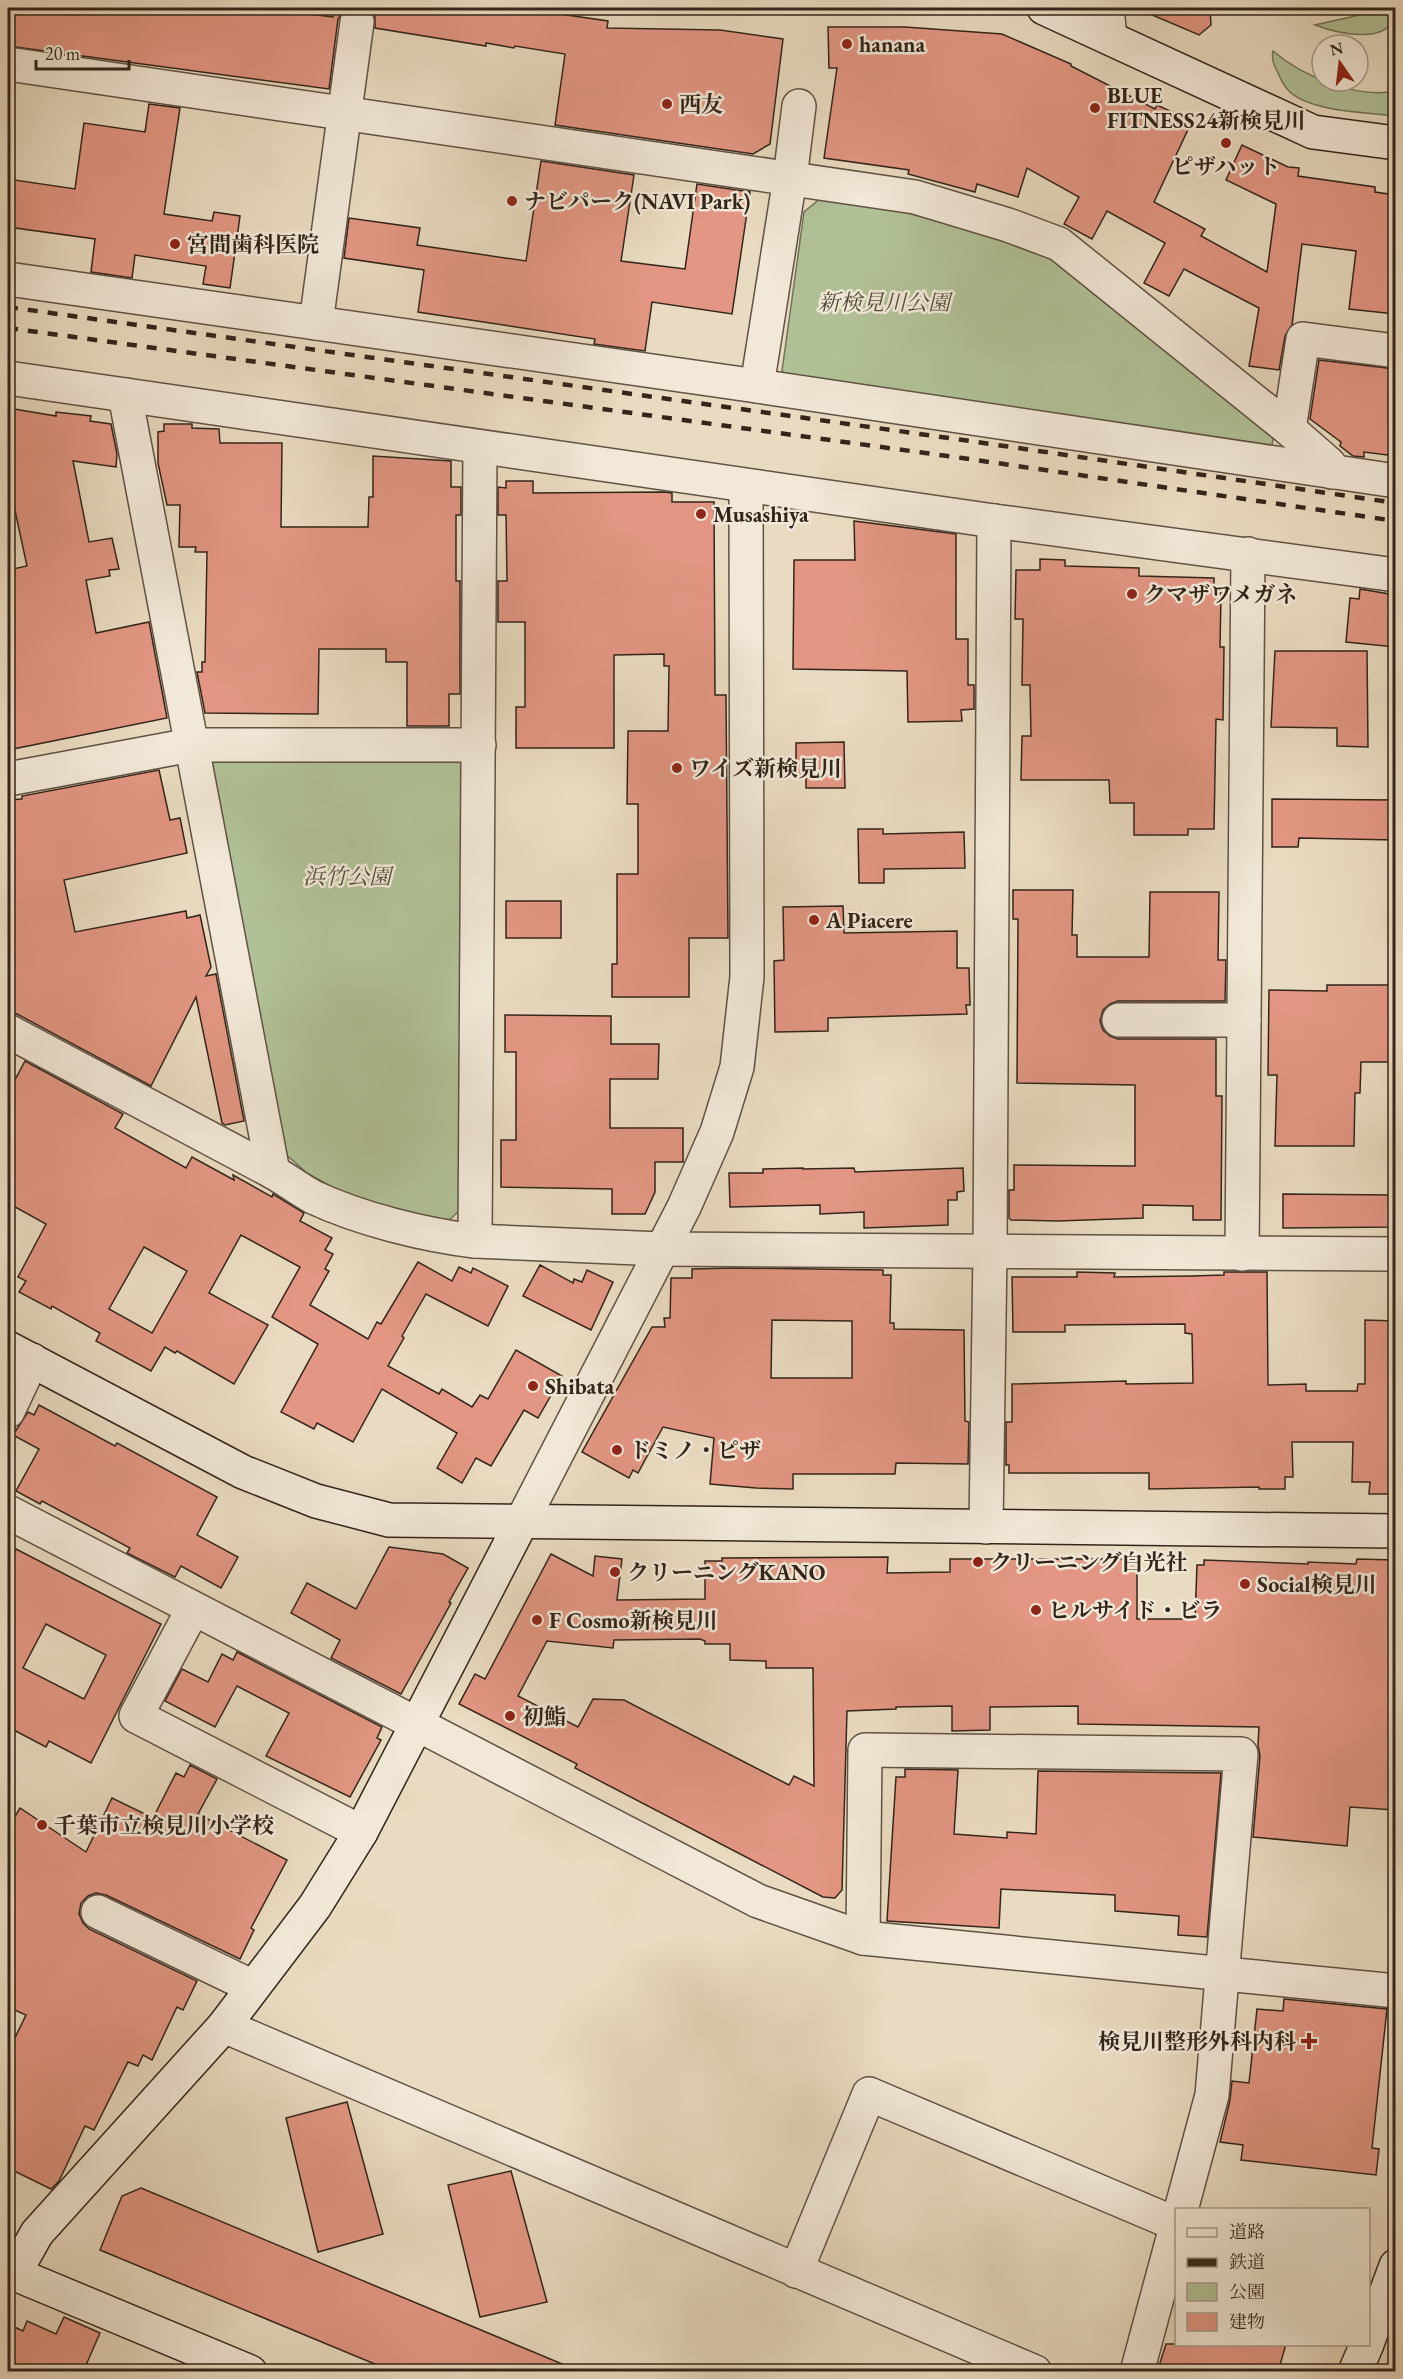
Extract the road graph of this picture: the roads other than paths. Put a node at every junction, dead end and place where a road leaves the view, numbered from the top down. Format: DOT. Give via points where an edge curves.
graph roads {
  1 [pos="1044,8"];
  2 [pos="357,22"];
  3 [pos="1108,23"];
  4 [pos="8,64"];
  5 [pos="799,106"];
  6 [pos="345,114"];
  7 [pos="1395,143"];
  8 [pos="790,178"];
  9 [pos="8,279"];
  10 [pos="316,323"];
  11 [pos="1395,351"];
  12 [pos="8,378"];
  13 [pos="757,386"];
  14 [pos="126,395"];
  15 [pos="1289,429"];
  16 [pos="480,447"];
  17 [pos="1332,472"];
  18 [pos="1395,481"];
  19 [pos="746,486"];
  20 [pos="994,521"];
  21 [pos="1248,554"];
  22 [pos="1395,575"];
  23 [pos="191,745"];
  24 [pos="479,745"];
  25 [pos="8,779"];
  26 [pos="1119,1020"];
  27 [pos="1244,1020"];
  28 [pos="8,1031"];
  29 [pos="273,1172"];
  30 [pos="475,1241"];
  31 [pos="661,1249"];
  32 [pos="990,1250"];
  33 [pos="1242,1254"];
  34 [pos="1395,1254"];
  35 [pos="20,1354"];
  36 [pos="8,1411"];
  37 [pos="8,1512"];
  38 [pos="521,1523"];
  39 [pos="986,1527"];
  40 [pos="1395,1531"];
  41 [pos="193,1610"];
  42 [pos="417,1725"];
  43 [pos="361,1832"];
  44 [pos="98,1912"];
  45 [pos="863,1938"];
  46 [pos="1222,1974"];
  47 [pos="253,1987"];
  48 [pos="1395,1991"];
  49 [pos="224,2026"];
  50 [pos="1182,2208"];
  51 [pos="1175,2226"];
  52 [pos="1175,2230"];
  53 [pos="1395,2265"];
  54 [pos="796,2271"];
  55 [pos="10,2278"];
  56 [pos="1370,2337"];
  57 [pos="1367,2346"];
  58 [pos="250,2372"];
  59 [pos="1035,2372"];
  60 [pos="1137,2372"];
  61 [pos="1355,2372"];
  1 -- 3 [label="street"];
  2 -- 6 [label="street"];
  3 -- 7 [label="street" via="1313,132"];
  4 -- 6 [label="street"];
  5 -- 8 [label="street"];
  6 -- 8 [label="street"];
  6 -- 10 [label="street"];
  8 -- 13 [label="street"];
  8 -- 15 [label="street" via="915,197 1059,244"];
  9 -- 10 [label="street"];
  10 -- 13 [label="street"];
  11 -- 15 [label="street" via="1303,339"];
  12 -- 14 [label="street"];
  13 -- 17 [label="street"];
  14 -- 16 [label="street"];
  14 -- 23 [label="street"];
  15 -- 17 [label="street" via="1329,464"];
  16 -- 19 [label="street"];
  16 -- 24 [label="street"];
  17 -- 18 [label="street"];
  19 -- 20 [label="street"];
  19 -- 31 [label="street" via="747,977 737,1066 717,1132"];
  20 -- 21 [label="street"];
  20 -- 32 [label="street"];
  21 -- 22 [label="street"];
  21 -- 27 [label="street"];
  23 -- 24 [label="street"];
  23 -- 25 [label="street"];
  23 -- 29 [label="street"];
  24 -- 30 [label="street"];
  26 -- 27 [label="street"];
  27 -- 33 [label="street"];
  28 -- 29 [label="street"];
  29 -- 30 [label="street" via="313,1196 354,1213 445,1238"];
  30 -- 31 [label="street"];
  31 -- 32 [label="street"];
  31 -- 38 [label="street"];
  32 -- 33 [label="street"];
  32 -- 39 [label="street"];
  33 -- 34 [label="street"];
  35 -- 36 [label="street"];
  35 -- 38 [label="street" via="243,1472 316,1501 389,1520"];
  37 -- 41 [label="street"];
  38 -- 39 [label="street"];
  38 -- 42 [label="street"];
  39 -- 40 [label="street"];
  41 -- 42 [label="street"];
  41 -- 43 [label="street" via="136,1716"];
  42 -- 43 [label="street"];
  42 -- 45 [label="street" via="758,1901"];
  43 -- 47 [label="street" via="315,1906"];
  44 -- 47 [label="street"];
  45 -- 46 [label="street"];
  45 -- 46 [label="street" via="865,1750 1241,1754"];
  46 -- 48 [label="street"];
  46 -- 50 [label="street" via="1212,2095"];
  47 -- 49 [label="street"];
  49 -- 54 [label="street"];
  49 -- 55 [label="street" via="37,2233"];
  51 -- 54 [label="street" via="869,2094"];
  52 -- 60 [label="street"];
  53 -- 56 [label="street"];
  54 -- 59 [label="street"];
  55 -- 58 [label="street"];
  57 -- 61 [label="street"];
}
